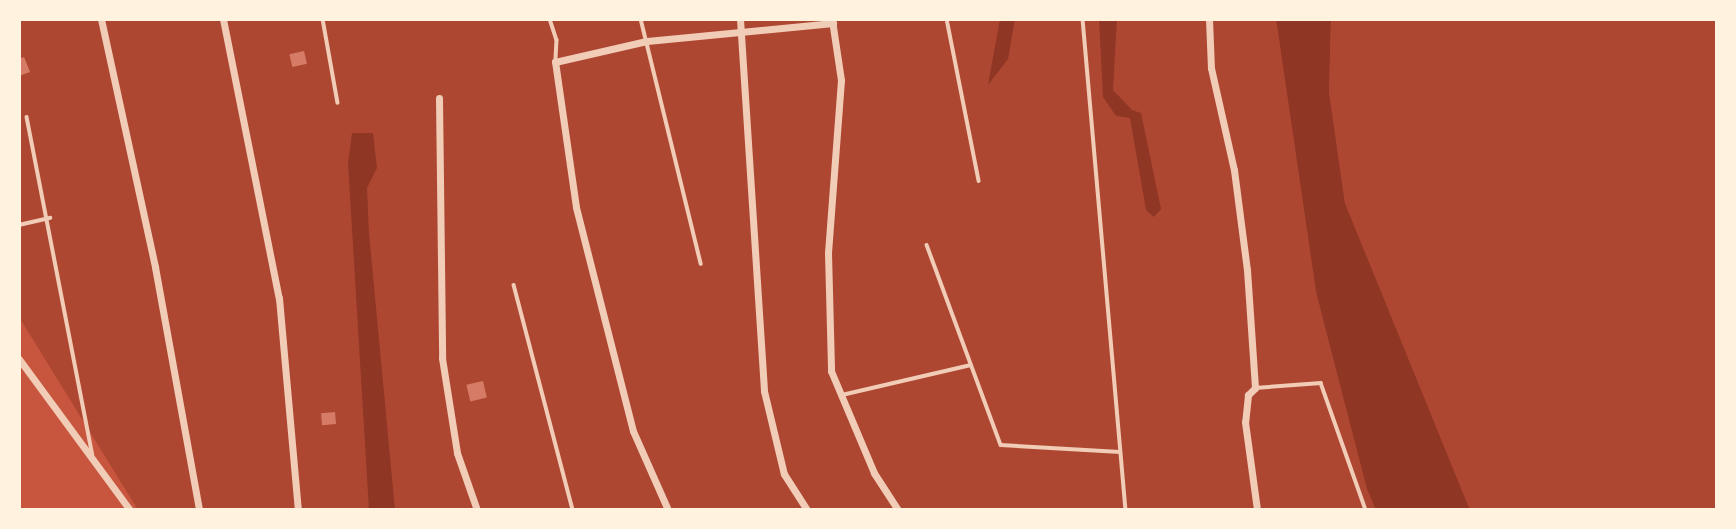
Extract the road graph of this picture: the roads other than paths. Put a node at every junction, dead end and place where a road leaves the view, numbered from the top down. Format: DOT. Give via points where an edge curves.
graph roads {
  1 [pos="101,19"];
  2 [pos="223,19"];
  3 [pos="323,19"];
  4 [pos="550,19"];
  5 [pos="641,19"];
  6 [pos="740,19"];
  7 [pos="947,19"];
  8 [pos="1083,19"];
  9 [pos="1209,19"];
  10 [pos="833,21"];
  11 [pos="744,32"];
  12 [pos="647,41"];
  13 [pos="555,62"];
  14 [pos="439,97"];
  15 [pos="338,103"];
  16 [pos="27,117"];
  17 [pos="979,181"];
  18 [pos="50,218"];
  19 [pos="19,225"];
  20 [pos="928,245"];
  21 [pos="701,264"];
  22 [pos="514,285"];
  23 [pos="19,359"];
  24 [pos="971,365"];
  25 [pos="1255,388"];
  26 [pos="842,395"];
  27 [pos="1120,452"];
  28 [pos="93,455"];
  29 [pos="130,510"];
  30 [pos="199,510"];
  31 [pos="298,510"];
  32 [pos="477,510"];
  33 [pos="573,510"];
  34 [pos="668,510"];
  35 [pos="807,510"];
  36 [pos="898,510"];
  37 [pos="1126,510"];
  38 [pos="1257,510"];
  39 [pos="1366,510"];
  1 -- 30 [label="street" via="155,267"];
  2 -- 31 [label="street" via="279,298"];
  3 -- 15 [label="lane"];
  4 -- 13 [label="lane" via="557,40"];
  5 -- 12 [label="lane"];
  6 -- 11 [label="street"];
  7 -- 17 [label="lane"];
  8 -- 27 [label="lane"];
  9 -- 25 [label="street" via="1211,68 1234,170 1247,271"];
  10 -- 11 [label="street"];
  10 -- 26 [label="street" via="841,80 829,279 831,371"];
  11 -- 12 [label="street"];
  11 -- 35 [label="street" via="764,391 784,474"];
  12 -- 13 [label="street"];
  12 -- 21 [label="lane"];
  13 -- 34 [label="street" via="582,233 634,431"];
  14 -- 32 [label="street" via="442,358 457,453"];
  16 -- 18 [label="lane"];
  18 -- 19 [label="lane"];
  18 -- 28 [label="lane"];
  20 -- 24 [label="lane"];
  22 -- 33 [label="lane"];
  23 -- 28 [label="street" via="70,432"];
  24 -- 26 [label="lane"];
  24 -- 27 [label="lane" via="1001,445"];
  25 -- 38 [label="street" via="1248,395 1245,422"];
  25 -- 39 [label="lane" via="1321,383"];
  26 -- 36 [label="street" via="874,473"];
  27 -- 37 [label="lane"];
  28 -- 29 [label="street"];
}
